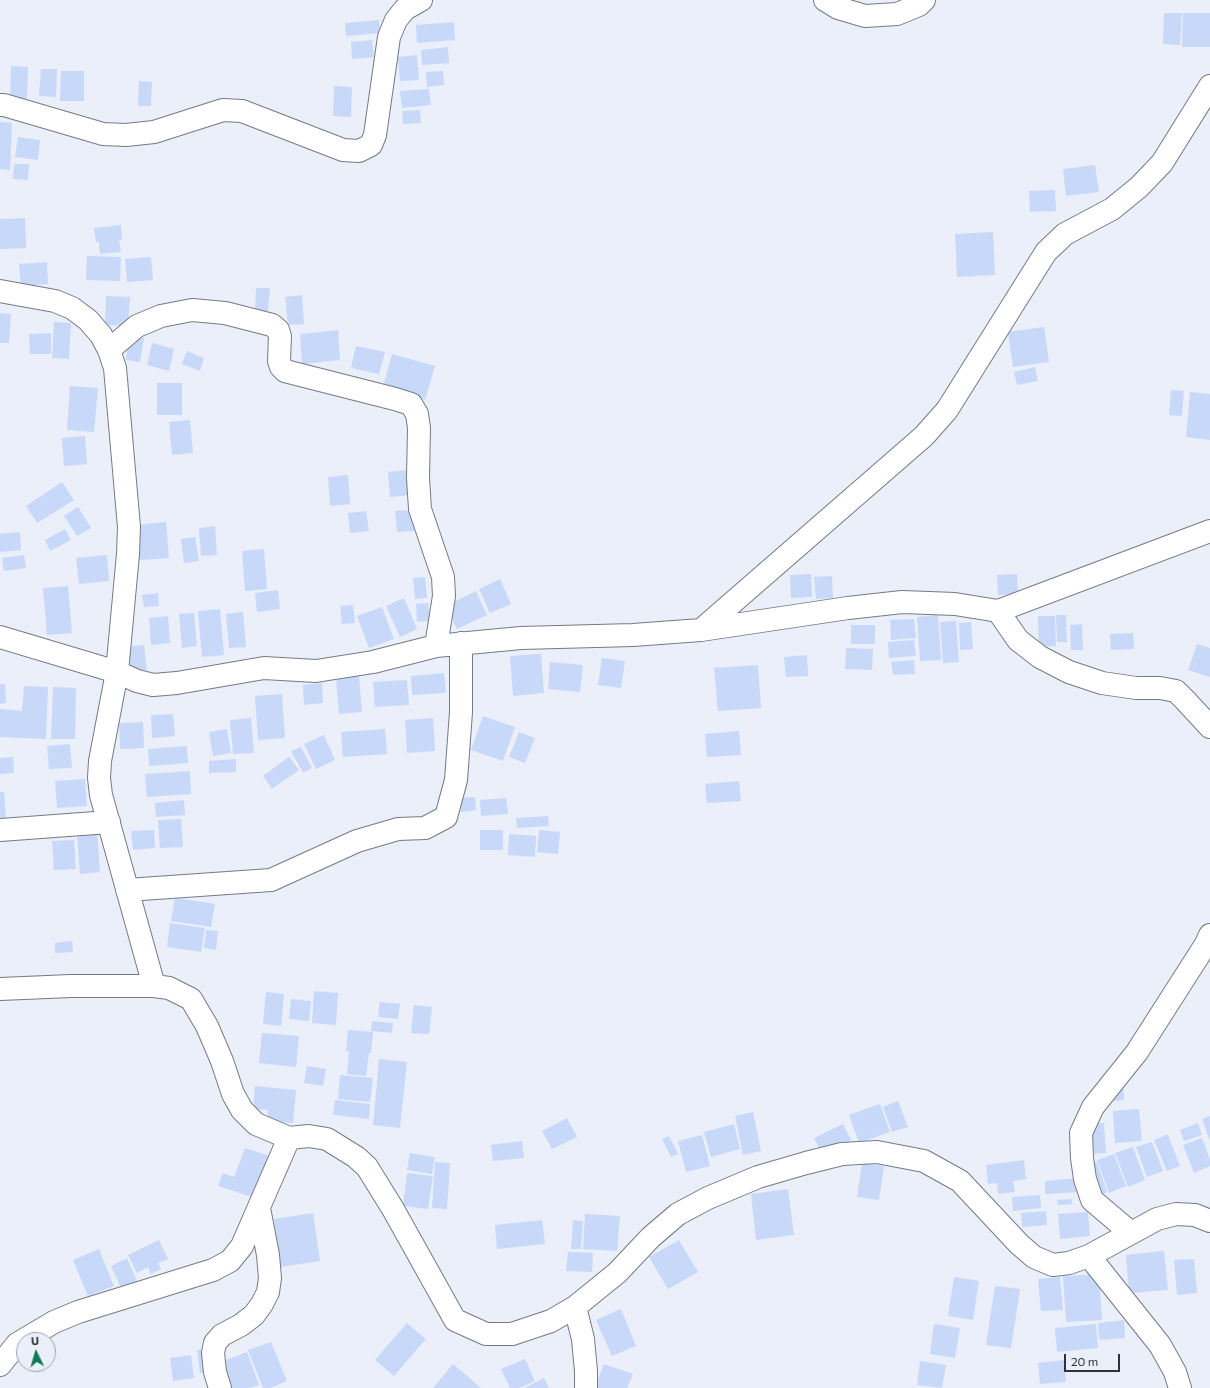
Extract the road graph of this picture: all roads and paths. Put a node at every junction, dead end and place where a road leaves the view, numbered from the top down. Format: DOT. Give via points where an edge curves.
graph roads {
  1 [pos="421,0"];
  2 [pos="825,0"];
  3 [pos="924,0"];
  4 [pos="1210,86"];
  5 [pos="0,105"];
  6 [pos="0,291"];
  7 [pos="109,350"];
  8 [pos="1210,532"];
  9 [pos="998,611"];
  10 [pos="701,630"];
  11 [pos="0,637"];
  12 [pos="461,643"];
  13 [pos="436,646"];
  14 [pos="117,672"];
  15 [pos="1210,728"];
  16 [pos="109,822"];
  17 [pos="0,830"];
  18 [pos="127,890"];
  19 [pos="1210,936"];
  20 [pos="154,986"];
  21 [pos="0,989"];
  22 [pos="289,1138"];
  23 [pos="259,1208"];
  24 [pos="1210,1221"];
  25 [pos="1131,1233"];
  26 [pos="1089,1256"];
  27 [pos="575,1307"];
  28 [pos="0,1365"];
  29 [pos="220,1388"];
  30 [pos="586,1388"];
  31 [pos="1180,1388"];
  1 -- 5 [label="street" via="404,9 389,36 375,135 371,145 359,151 343,150 242,111 223,110 154,132 126,135 103,134"];
  2 -- 3 [label="street" via="838,8 864,16 896,14 919,5"];
  4 -- 10 [label="street" via="1162,163 1139,187 1112,209 1065,234 1046,252 948,410 924,436"];
  6 -- 7 [label="street" via="55,301 72,308 88,320 101,335"];
  7 -- 13 [label="street" via="138,326 161,316 192,310 225,313 272,325 278,330 279,361 285,371 411,404 417,414 419,428 420,510 443,577 444,596"];
  7 -- 14 [label="street" via="115,368 129,527"];
  8 -- 9 [label="street"];
  9 -- 10 [label="street" via="954,604 902,602"];
  9 -- 15 [label="street" via="1018,640 1040,658 1069,672 1102,683 1176,691"];
  10 -- 12 [label="street"];
  11 -- 14 [label="street"];
  12 -- 13 [label="street"];
  12 -- 18 [label="street" via="461,712 456,780 446,817 425,828 398,829 357,841 271,880"];
  13 -- 14 [label="street" via="372,662 316,671 264,668 153,685"];
  14 -- 16 [label="street" via="99,778 100,795"];
  16 -- 17 [label="street"];
  16 -- 18 [label="street"];
  18 -- 20 [label="street"];
  19 -- 25 [label="street" via="1137,1052 1093,1107 1081,1133 1085,1179 1092,1200"];
  20 -- 21 [label="street"];
  20 -- 22 [label="street" via="169,988 191,999 207,1026 233,1094 242,1110 256,1124"];
  22 -- 23 [label="street"];
  22 -- 27 [label="street" via="327,1138 367,1167 455,1320 486,1334 512,1334 551,1321"];
  23 -- 28 [label="street" via="242,1246 230,1261 213,1270 78,1312 54,1322 16,1344"];
  23 -- 29 [label="street" via="268,1255 268,1292 254,1315 241,1326 222,1335 215,1343 213,1353"];
  24 -- 25 [label="street" via="1194,1214 1176,1214 1157,1219"];
  25 -- 26 [label="street"];
  26 -- 27 [label="street" via="1053,1265 1034,1257 960,1181 924,1162 877,1152 842,1154 758,1177 678,1214 651,1237 617,1273"];
  26 -- 31 [label="street" via="1160,1345 1169,1359"];
  27 -- 30 [label="street" via="583,1339"];
}
